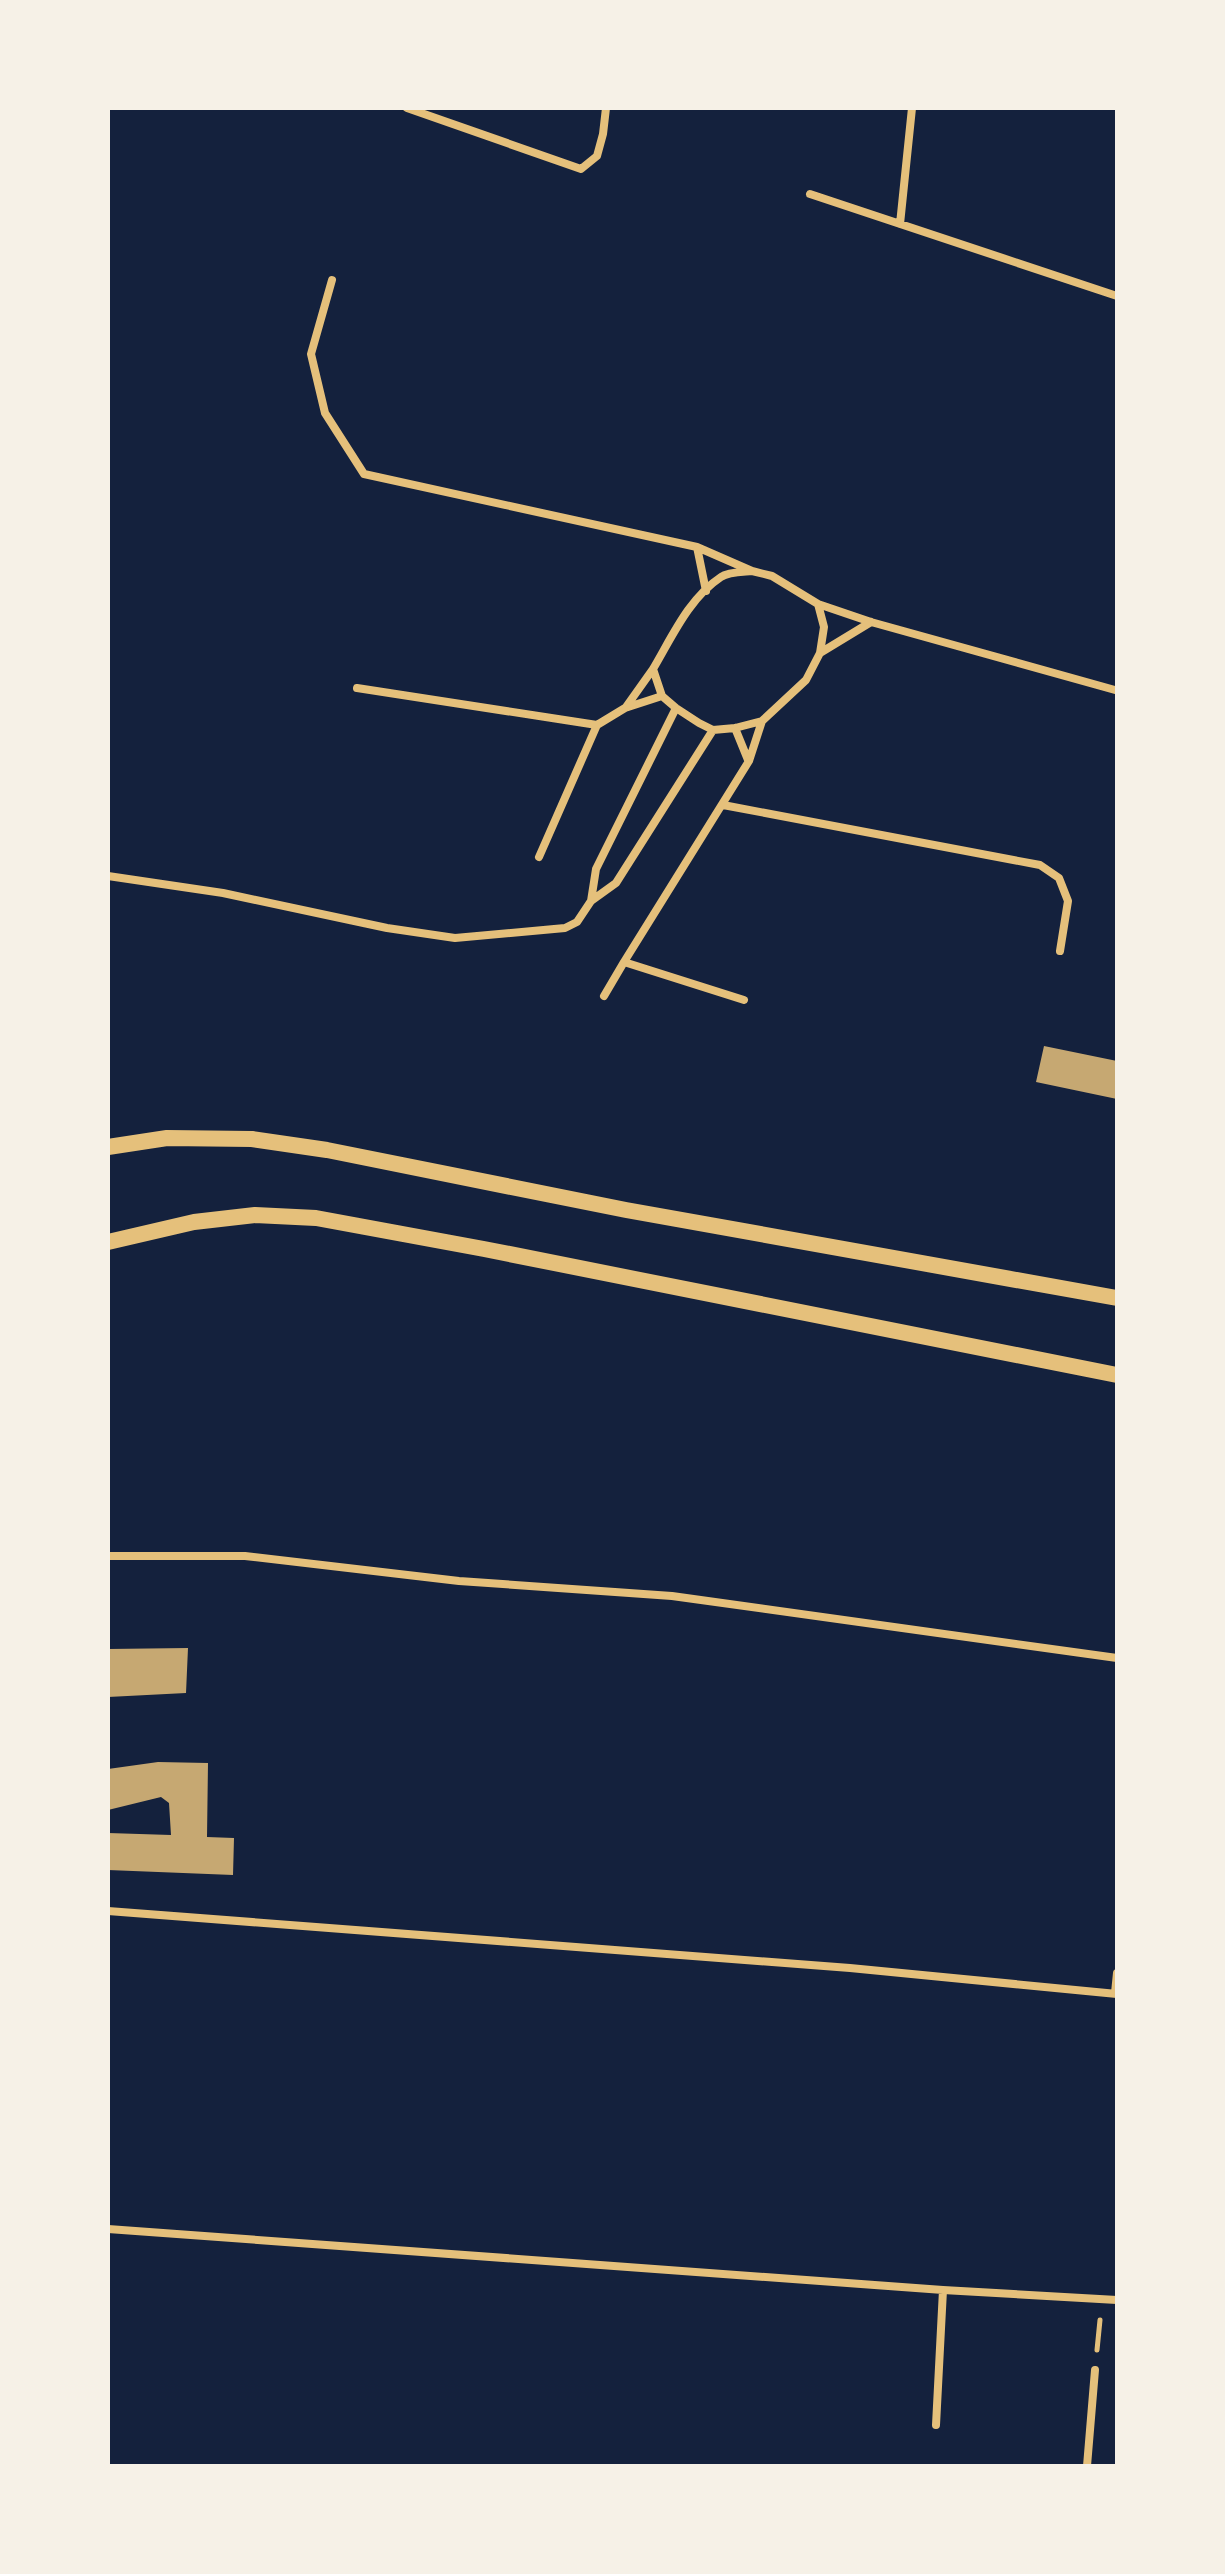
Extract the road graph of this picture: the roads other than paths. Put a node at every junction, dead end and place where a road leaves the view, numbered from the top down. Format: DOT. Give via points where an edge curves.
graph roads {
  1 [pos="407,108"];
  2 [pos="606,108"];
  3 [pos="912,108"];
  4 [pos="810,194"];
  5 [pos="900,224"];
  6 [pos="332,280"];
  7 [pos="1117,296"];
  8 [pos="697,547"];
  9 [pos="752,571"];
  10 [pos="706,591"];
  11 [pos="818,604"];
  12 [pos="871,622"];
  13 [pos="820,653"];
  14 [pos="653,669"];
  15 [pos="357,688"];
  16 [pos="1115,690"];
  17 [pos="662,696"];
  18 [pos="625,708"];
  19 [pos="676,708"];
  20 [pos="762,721"];
  21 [pos="597,725"];
  22 [pos="735,728"];
  23 [pos="713,730"];
  24 [pos="749,761"];
  25 [pos="723,805"];
  26 [pos="539,857"];
  27 [pos="108,876"];
  28 [pos="591,901"];
  29 [pos="1060,951"];
  30 [pos="624,962"];
  31 [pos="604,996"];
  32 [pos="744,1000"];
  33 [pos="108,1147"];
  34 [pos="108,1242"];
  35 [pos="1117,1298"];
  36 [pos="1117,1375"];
  37 [pos="108,1556"];
  38 [pos="1117,1658"];
  39 [pos="108,1911"];
  40 [pos="1117,1973"];
  41 [pos="1116,1993"];
  42 [pos="108,2229"];
  43 [pos="943,2290"];
  44 [pos="1117,2300"];
  45 [pos="1095,2370"];
  46 [pos="936,2425"];
  47 [pos="1087,2466"];
  1 -- 2 [label="street" via="581,169 597,156"];
  3 -- 5 [label="street"];
  4 -- 5 [label="street"];
  5 -- 7 [label="street"];
  6 -- 8 [label="street" via="311,354 325,413 364,474"];
  8 -- 9 [label="street"];
  8 -- 10 [label="street"];
  9 -- 10 [label="street" via="723,575"];
  9 -- 11 [label="street" via="772,576"];
  10 -- 14 [label="street"];
  11 -- 12 [label="street"];
  11 -- 13 [label="street" via="824,627"];
  12 -- 13 [label="street"];
  12 -- 16 [label="street"];
  13 -- 20 [label="street" via="806,680"];
  14 -- 17 [label="street"];
  14 -- 18 [label="street"];
  15 -- 21 [label="street"];
  17 -- 18 [label="street"];
  17 -- 19 [label="street"];
  18 -- 21 [label="street"];
  19 -- 23 [label="street"];
  19 -- 28 [label="street" via="596,869"];
  20 -- 22 [label="street"];
  20 -- 24 [label="street"];
  21 -- 26 [label="street"];
  22 -- 23 [label="street"];
  22 -- 24 [label="street"];
  23 -- 28 [label="street" via="616,883"];
  24 -- 25 [label="street"];
  25 -- 29 [label="street" via="1040,865 1059,878 1068,901"];
  25 -- 30 [label="street"];
  27 -- 28 [label="street" via="455,938 565,928 577,922"];
  30 -- 31 [label="street"];
  30 -- 32 [label="street"];
  33 -- 35 [label="main road" via="167,1138 252,1139 327,1150"];
  34 -- 36 [label="main road" via="194,1222 255,1215 316,1218"];
  37 -- 38 [label="street" via="245,1556 459,1581 672,1596"];
  39 -- 41 [label="street"];
  40 -- 41 [label="street"];
  42 -- 43 [label="street"];
  43 -- 44 [label="street"];
  43 -- 46 [label="street"];
  45 -- 47 [label="street"];
}
